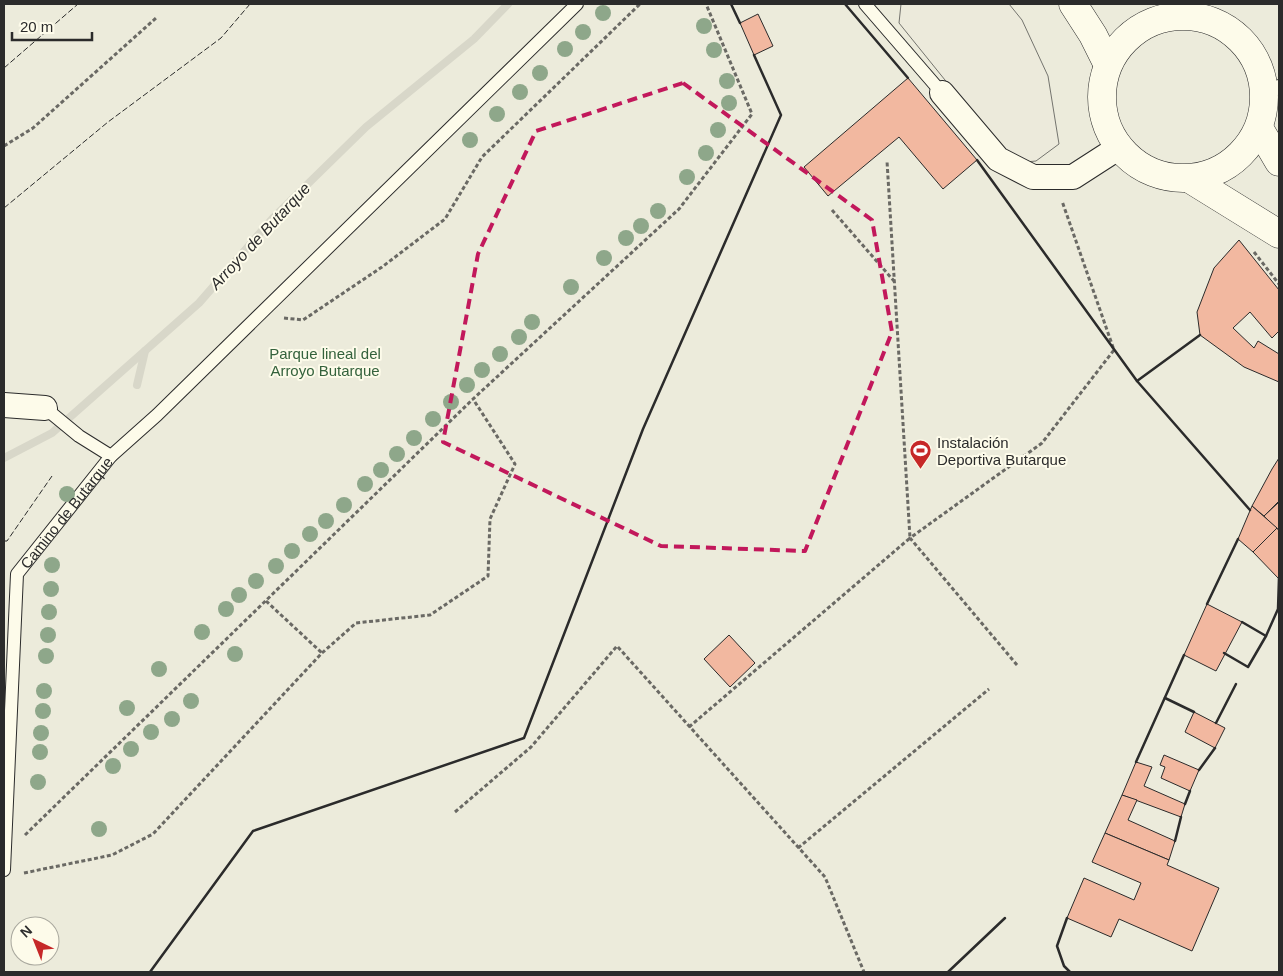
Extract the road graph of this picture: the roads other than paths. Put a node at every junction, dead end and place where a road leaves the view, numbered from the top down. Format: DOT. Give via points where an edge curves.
graph roads {
  1 [pos="577,4"];
  2 [pos="865,4"];
  3 [pos="1073,4"];
  4 [pos="1176,9"];
  5 [pos="1107,63"];
  6 [pos="1273,91"];
  7 [pos="942,93"];
  8 [pos="1259,128"];
  9 [pos="1118,148"];
  10 [pos="1279,162"];
  11 [pos="1190,179"];
  12 [pos="1279,234"];
  13 [pos="4,405"];
  14 [pos="45,408"];
  15 [pos="111,456"];
  16 [pos="4,855"];
  17 [pos="4,870"];
  1 -- 15 [label="lane" via="157,415"];
  2 -- 7 [label="lane"];
  3 -- 5 [label="main road"];
  4 -- 5 [label="main road" via="1153,19 1125,38"];
  4 -- 6 [label="main road" via="1202,17 1234,33 1257,60"];
  5 -- 9 [label="main road" via="1100,95 1105,123"];
  6 -- 8 [label="main road"];
  7 -- 9 [label="street" via="998,159 1033,177 1073,177"];
  8 -- 10 [label="main road"];
  8 -- 11 [label="main road" via="1240,154 1219,171"];
  9 -- 11 [label="main road" via="1145,169 1172,179"];
  11 -- 12 [label="main road"];
  13 -- 14 [label="street, Camino de Butarque"];
  14 -- 15 [label="lane, Camino de Butarque"];
  15 -- 16 [label="lane, Camino de Butarque" via="18,574"];
  16 -- 17 [label="lane, Camino de Butarque"];
}
